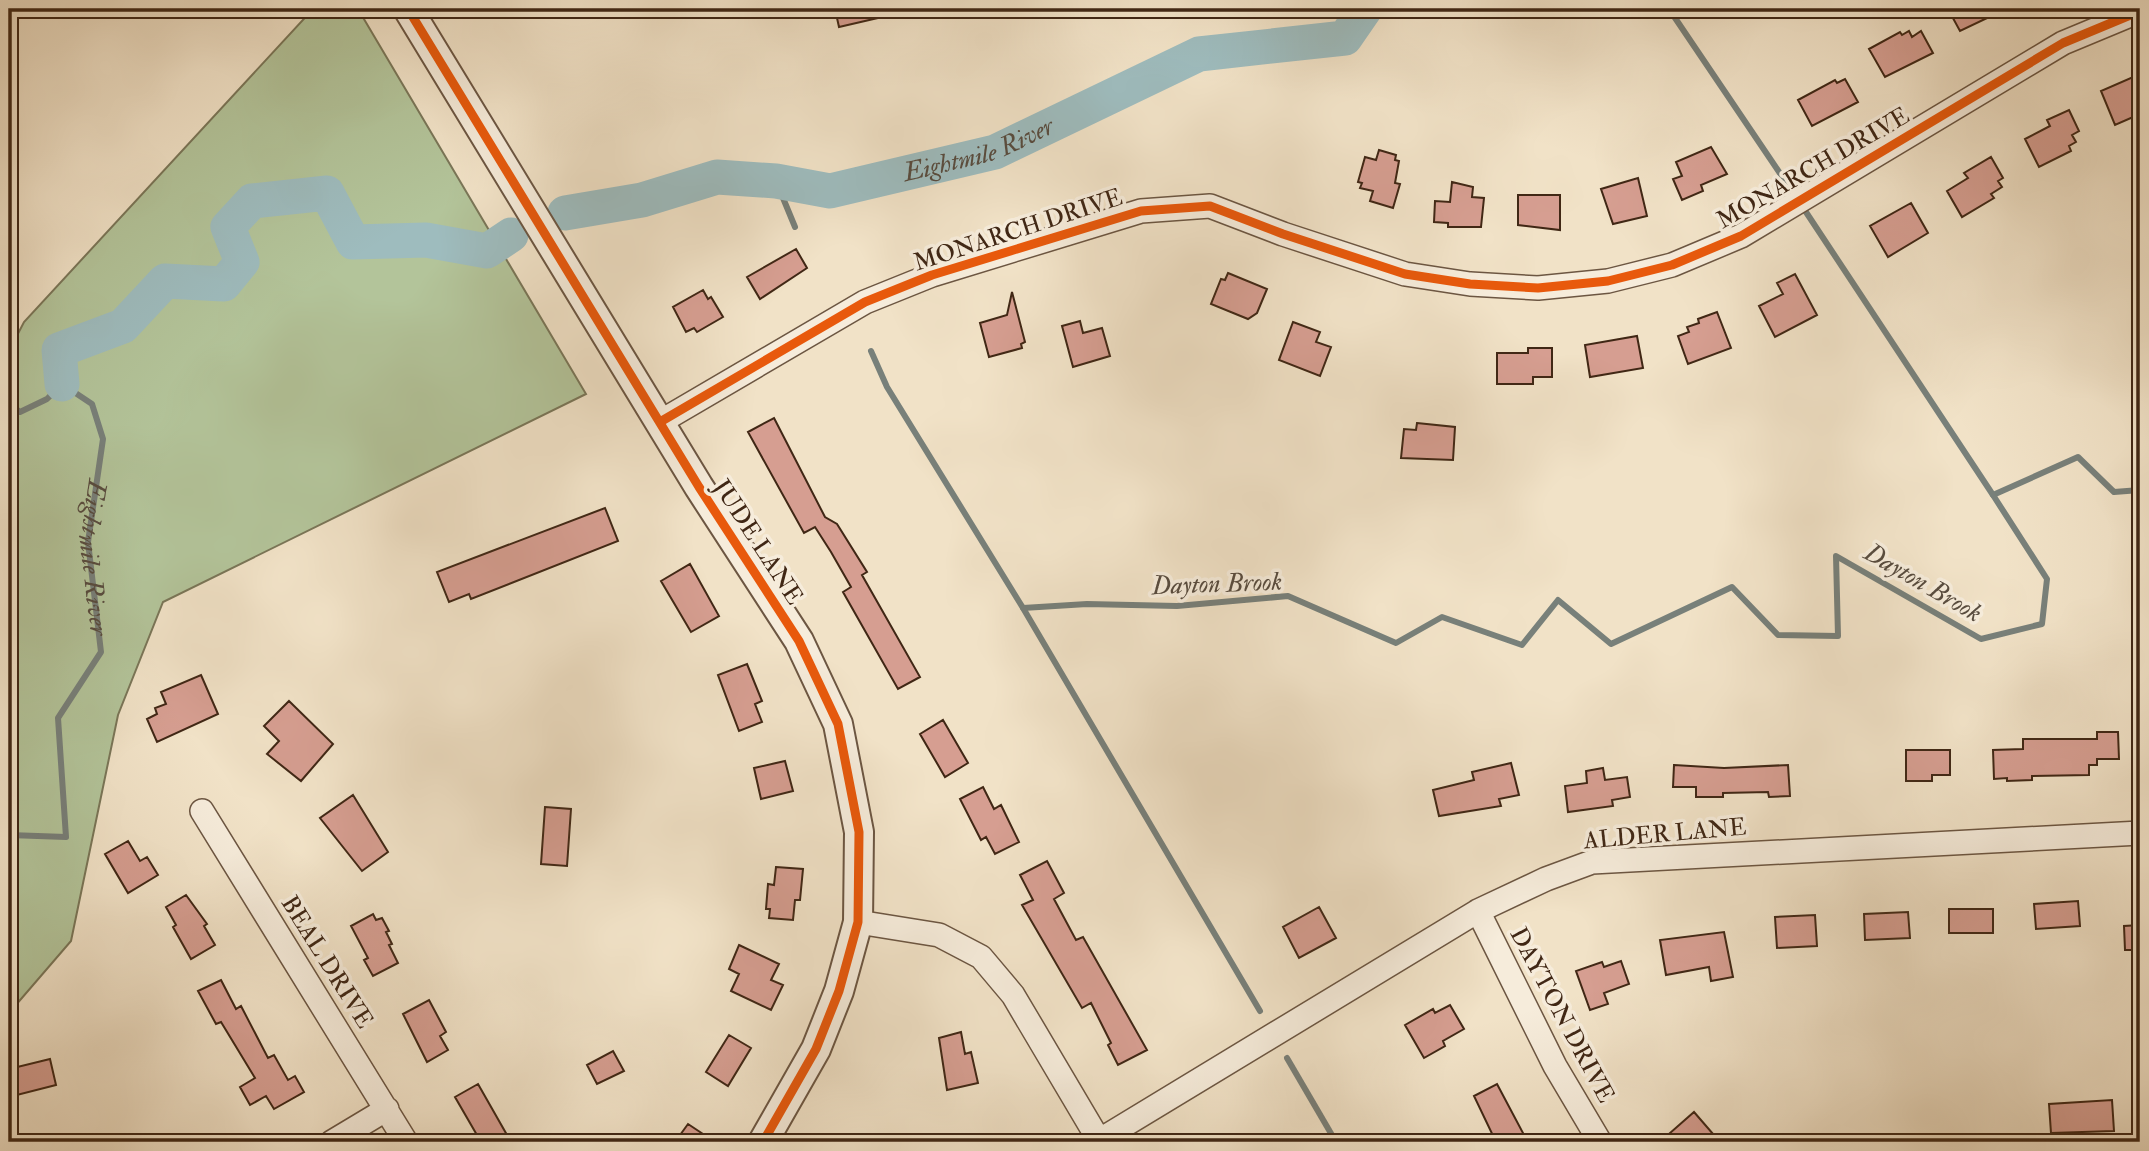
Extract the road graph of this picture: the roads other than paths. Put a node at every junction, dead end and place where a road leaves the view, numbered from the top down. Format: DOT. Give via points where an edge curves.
graph roads {
  1 [pos="408,9"];
  2 [pos="2140,12"];
  3 [pos="660,422"];
  4 [pos="202,811"];
  5 [pos="2140,833"];
  6 [pos="1478,911"];
  7 [pos="858,922"];
  8 [pos="387,1110"];
  9 [pos="1100,1141"];
  10 [pos="332,1142"];
  11 [pos="406,1142"];
  12 [pos="762,1142"];
  13 [pos="1600,1142"];
  1 -- 3 [label="street, JUDE LANE"];
  2 -- 3 [label="street, MONARCH DRIVE" via="2063,43 1741,236 1672,265 1608,281 1538,288 1470,284 1405,274 1210,206 1141,211 932,275 865,302"];
  3 -- 7 [label="street, JUDE LANE" via="799,641 838,724 859,832"];
  4 -- 8 [label="street, BEAL DRIVE"];
  5 -- 6 [label="street, ALDER LANE" via="1592,862"];
  6 -- 9 [label="street, ALDER LANE"];
  6 -- 13 [label="street, DAYTON DRIVE" via="1555,1066"];
  7 -- 9 [label="street" via="939,934 981,957 1013,995"];
  7 -- 12 [label="street, JUDE LANE" via="839,991 816,1049"];
  8 -- 10 [label="street"];
  8 -- 11 [label="street, BEAL DRIVE"];
}
